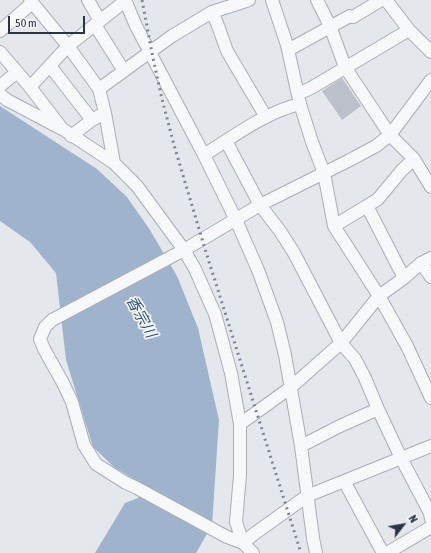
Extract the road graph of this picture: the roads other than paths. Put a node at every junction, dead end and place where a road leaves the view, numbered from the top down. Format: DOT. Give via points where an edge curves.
graph roads {
  1 [pos="88,0"];
  2 [pos="249,0"];
  3 [pos="272,0"];
  4 [pos="317,0"];
  5 [pos="381,0"];
  6 [pos="386,0"];
  7 [pos="125,1"];
  8 [pos="31,2"];
  9 [pos="212,12"];
  10 [pos="98,23"];
  11 [pos="330,26"];
  12 [pos="408,30"];
  13 [pos="0,31"];
  14 [pos="68,46"];
  15 [pos="288,50"];
  16 [pos="0,52"];
  17 [pos="150,52"];
  18 [pos="431,52"];
  19 [pos="50,66"];
  20 [pos="345,68"];
  21 [pos="124,71"];
  22 [pos="17,72"];
  23 [pos="431,80"];
  24 [pos="0,86"];
  25 [pos="30,87"];
  26 [pos="98,89"];
  27 [pos="0,94"];
  28 [pos="299,99"];
  29 [pos="105,113"];
  30 [pos="266,117"];
  31 [pos="92,120"];
  32 [pos="68,133"];
  33 [pos="390,135"];
  34 [pos="226,141"];
  35 [pos="204,155"];
  36 [pos="414,159"];
  37 [pos="114,163"];
  38 [pos="324,173"];
  39 [pos="430,184"];
  40 [pos="260,205"];
  41 [pos="367,206"];
  42 [pos="236,220"];
  43 [pos="334,226"];
  44 [pos="180,252"];
  45 [pos="426,260"];
  46 [pos="431,277"];
  47 [pos="404,278"];
  48 [pos="379,296"];
  49 [pos="341,343"];
  50 [pos="290,388"];
  51 [pos="431,396"];
  52 [pos="378,409"];
  53 [pos="240,424"];
  54 [pos="301,446"];
  55 [pos="431,446"];
  56 [pos="401,458"];
  57 [pos="344,481"];
  58 [pos="307,496"];
  59 [pos="431,520"];
  60 [pos="431,527"];
  61 [pos="243,543"];
  62 [pos="253,553"];
  63 [pos="316,553"];
  64 [pos="383,553"];
  65 [pos="387,553"];
  1 -- 10 [label="street"];
  2 -- 9 [label="street"];
  3 -- 15 [label="street"];
  4 -- 11 [label="street"];
  5 -- 11 [label="street"];
  6 -- 12 [label="street"];
  7 -- 10 [label="street"];
  7 -- 17 [label="street"];
  8 -- 13 [label="street"];
  8 -- 14 [label="street"];
  9 -- 17 [label="street"];
  9 -- 30 [label="street" via="227,51"];
  10 -- 14 [label="street"];
  10 -- 21 [label="street"];
  11 -- 15 [label="street"];
  11 -- 20 [label="street"];
  12 -- 18 [label="street"];
  12 -- 20 [label="street"];
  14 -- 19 [label="street"];
  14 -- 26 [label="street"];
  15 -- 28 [label="street"];
  16 -- 22 [label="street"];
  17 -- 21 [label="street"];
  17 -- 35 [label="street"];
  19 -- 25 [label="street"];
  19 -- 31 [label="street"];
  20 -- 28 [label="street"];
  20 -- 33 [label="street"];
  21 -- 26 [label="street"];
  22 -- 24 [label="street"];
  22 -- 25 [label="street"];
  23 -- 33 [label="street"];
  25 -- 32 [label="street"];
  26 -- 29 [label="street"];
  27 -- 32 [label="street"];
  28 -- 30 [label="street"];
  28 -- 38 [label="street"];
  29 -- 31 [label="street"];
  29 -- 37 [label="street"];
  30 -- 34 [label="street"];
  31 -- 32 [label="street"];
  32 -- 37 [label="street"];
  33 -- 36 [label="street"];
  33 -- 38 [label="street" via="376,146"];
  34 -- 35 [label="street"];
  34 -- 40 [label="street"];
  35 -- 42 [label="street"];
  36 -- 39 [label="street"];
  36 -- 41 [label="street" via="378,199"];
  37 -- 44 [label="street" via="137,186"];
  38 -- 40 [label="street"];
  38 -- 43 [label="street"];
  40 -- 42 [label="street"];
  40 -- 49 [label="street" via="294,253"];
  41 -- 43 [label="street"];
  41 -- 47 [label="street"];
  42 -- 44 [label="street"];
  42 -- 50 [label="street" via="277,322"];
  43 -- 48 [label="street"];
  44 -- 53 [label="street" via="195,268 214,314 231,373"];
  44 -- 61 [label="street" via="52,320 45,327 40,339 72,402 84,445 96,464 126,483"];
  45 -- 46 [label="street"];
  45 -- 47 [label="street"];
  47 -- 48 [label="street"];
  48 -- 49 [label="street"];
  48 -- 51 [label="street"];
  49 -- 50 [label="street"];
  49 -- 52 [label="street" via="355,359 366,378"];
  50 -- 53 [label="street"];
  50 -- 54 [label="street"];
  52 -- 54 [label="street"];
  52 -- 56 [label="street"];
  53 -- 61 [label="street" via="240,475 236,522"];
  54 -- 58 [label="street"];
  55 -- 56 [label="street"];
  56 -- 57 [label="street"];
  56 -- 59 [label="street" via="430,513"];
  57 -- 58 [label="street"];
  57 -- 64 [label="street"];
  58 -- 61 [label="street"];
  58 -- 63 [label="street"];
  60 -- 65 [label="street"];
  61 -- 62 [label="street"];
}
